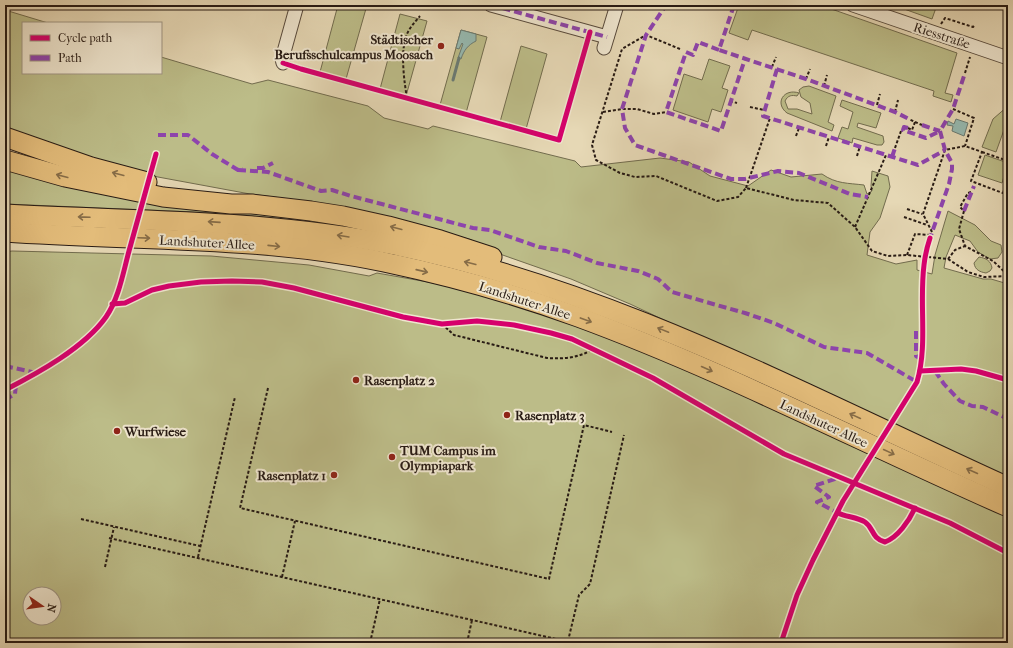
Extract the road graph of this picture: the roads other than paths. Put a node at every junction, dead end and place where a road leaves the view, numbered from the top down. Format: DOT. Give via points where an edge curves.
graph roads {
  1 [pos="297,5"];
  2 [pos="491,5"];
  3 [pos="617,5"];
  4 [pos="853,5"];
  5 [pos="508,7"];
  6 [pos="886,10"];
  7 [pos="1008,58"];
  8 [pos="283,63"];
  9 [pos="5,137"];
  10 [pos="5,160"];
  11 [pos="252,204"];
  12 [pos="5,214"];
  13 [pos="5,232"];
  14 [pos="105,237"];
  15 [pos="5,245"];
  16 [pos="561,292"];
  17 [pos="1008,487"];
  18 [pos="1008,507"];
  1 -- 8 [label="street"];
  2 -- 5 [label="street"];
  3 -- 5 [label="street" via="606,42"];
  4 -- 6 [label="street, Riesstraße"];
  6 -- 7 [label="street, Riesstraße"];
  11 -- 9 [label="highway, one-way" via="130,178"];
  11 -- 10 [label="highway, one-way" via="163,197 65,177"];
  16 -- 11 [label="highway, one-way" via="535,271 440,240 343,216"];
  16 -- 12 [label="highway, Landshuter Allee, one-way" via="432,253 303,230 194,221"];
  13 -- 14 [label="highway, Landshuter Allee"];
  14 -- 15 [label="highway" via="57,244"];
  14 -- 18 [label="highway, Landshuter Allee, one-way" via="244,243 345,255 496,290 574,315 692,362"];
  17 -- 16 [label="highway, Landshuter Allee, one-way" via="699,345"];
}
